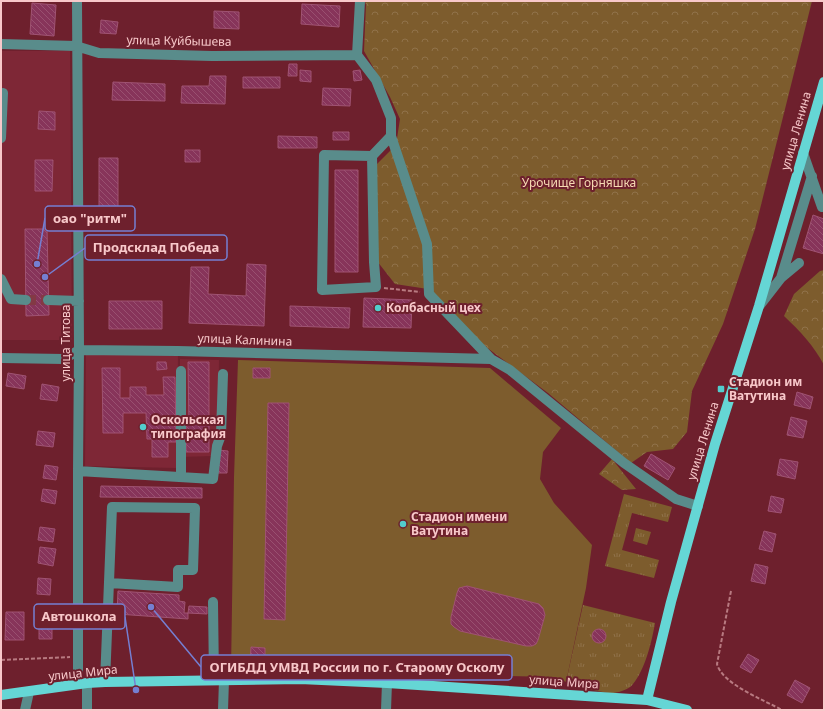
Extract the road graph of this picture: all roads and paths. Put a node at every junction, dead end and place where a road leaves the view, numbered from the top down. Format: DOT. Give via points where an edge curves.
graph roads {
  1 [pos="77,1"];
  2 [pos="360,1"];
  3 [pos="1,44"];
  4 [pos="76,46"];
  5 [pos="357,55"];
  6 [pos="824,82"];
  7 [pos="3,93"];
  8 [pos="391,136"];
  9 [pos="1,138"];
  10 [pos="803,153"];
  11 [pos="372,156"];
  12 [pos="812,176"];
  13 [pos="822,207"];
  14 [pos="799,263"];
  15 [pos="781,278"];
  16 [pos="1,279"];
  17 [pos="376,287"];
  18 [pos="429,294"];
  19 [pos="26,300"];
  20 [pos="48,300"];
  21 [pos="79,301"];
  22 [pos="759,306"];
  23 [pos="79,350"];
  24 [pos="1,358"];
  25 [pos="490,359"];
  26 [pos="180,371"];
  27 [pos="223,374"];
  28 [pos="78,471"];
  29 [pos="181,477"];
  30 [pos="698,506"];
  31 [pos="108,583"];
  32 [pos="731,591"];
  33 [pos="213,602"];
  34 [pos="77,657"];
  35 [pos="1,660"];
  36 [pos="219,680"];
  37 [pos="105,682"];
  38 [pos="387,683"];
  39 [pos="82,684"];
  40 [pos="29,692"];
  41 [pos="1,695"];
  42 [pos="647,700"];
  43 [pos="25,710"];
  44 [pos="87,710"];
  45 [pos="223,710"];
  46 [pos="386,710"];
  47 [pos="687,710"];
  48 [pos="782,710"];
  1 -- 4 [label="street, улица Титова"];
  2 -- 5 [label="street"];
  3 -- 4 [label="street, улица Куйбышева"];
  4 -- 5 [label="street, улица Куйбышева" via="99,53 212,56"];
  4 -- 21 [label="street, улица Титова"];
  5 -- 8 [label="street" via="376,80 391,118"];
  6 -- 10 [label="main road, улица Ленина"];
  7 -- 9 [label="street"];
  8 -- 11 [label="street"];
  8 -- 18 [label="street" via="427,244"];
  10 -- 12 [label="street"];
  10 -- 22 [label="main road, улица Ленина"];
  11 -- 17 [label="street"];
  11 -- 17 [label="street" via="324,155 322,290"];
  12 -- 13 [label="street"];
  12 -- 15 [label="street"];
  14 -- 15 [label="street"];
  15 -- 22 [label="street"];
  16 -- 19 [label="street" via="11,299"];
  17 -- 18 [label="path"];
  18 -- 25 [label="street"];
  20 -- 21 [label="street"];
  21 -- 23 [label="street, улица Титова"];
  22 -- 30 [label="main road, улица Ленина"];
  23 -- 24 [label="street, улица Калинина" via="64,359"];
  23 -- 25 [label="street, улица Калинина"];
  23 -- 28 [label="street, улица Титова"];
  25 -- 30 [label="street" via="510,370 624,464 676,499"];
  26 -- 29 [label="street"];
  27 -- 29 [label="street" via="221,435 213,479"];
  28 -- 29 [label="street"];
  28 -- 34 [label="street, улица Титова"];
  30 -- 42 [label="main road, улица Ленина"];
  31 -- 31 [label="street" via="112,507 195,508 193,570 178,570 178,587"];
  31 -- 37 [label="street"];
  32 -- 48 [label="path" via="716,664 718,669 731,683"];
  33 -- 36 [label="street"];
  34 -- 35 [label="path"];
  34 -- 39 [label="street, улица Титова"];
  36 -- 37 [label="main road, улица Мира"];
  36 -- 38 [label="main road, улица Мира" via="300,679"];
  36 -- 45 [label="street"];
  37 -- 39 [label="main road, улица Мира"];
  38 -- 42 [label="main road, улица Мира"];
  38 -- 46 [label="street"];
  39 -- 40 [label="main road, улица Мира"];
  39 -- 44 [label="street, улица Титова"];
  40 -- 41 [label="main road, улица Мира"];
  40 -- 43 [label="street"];
  42 -- 47 [label="main road"];
}
